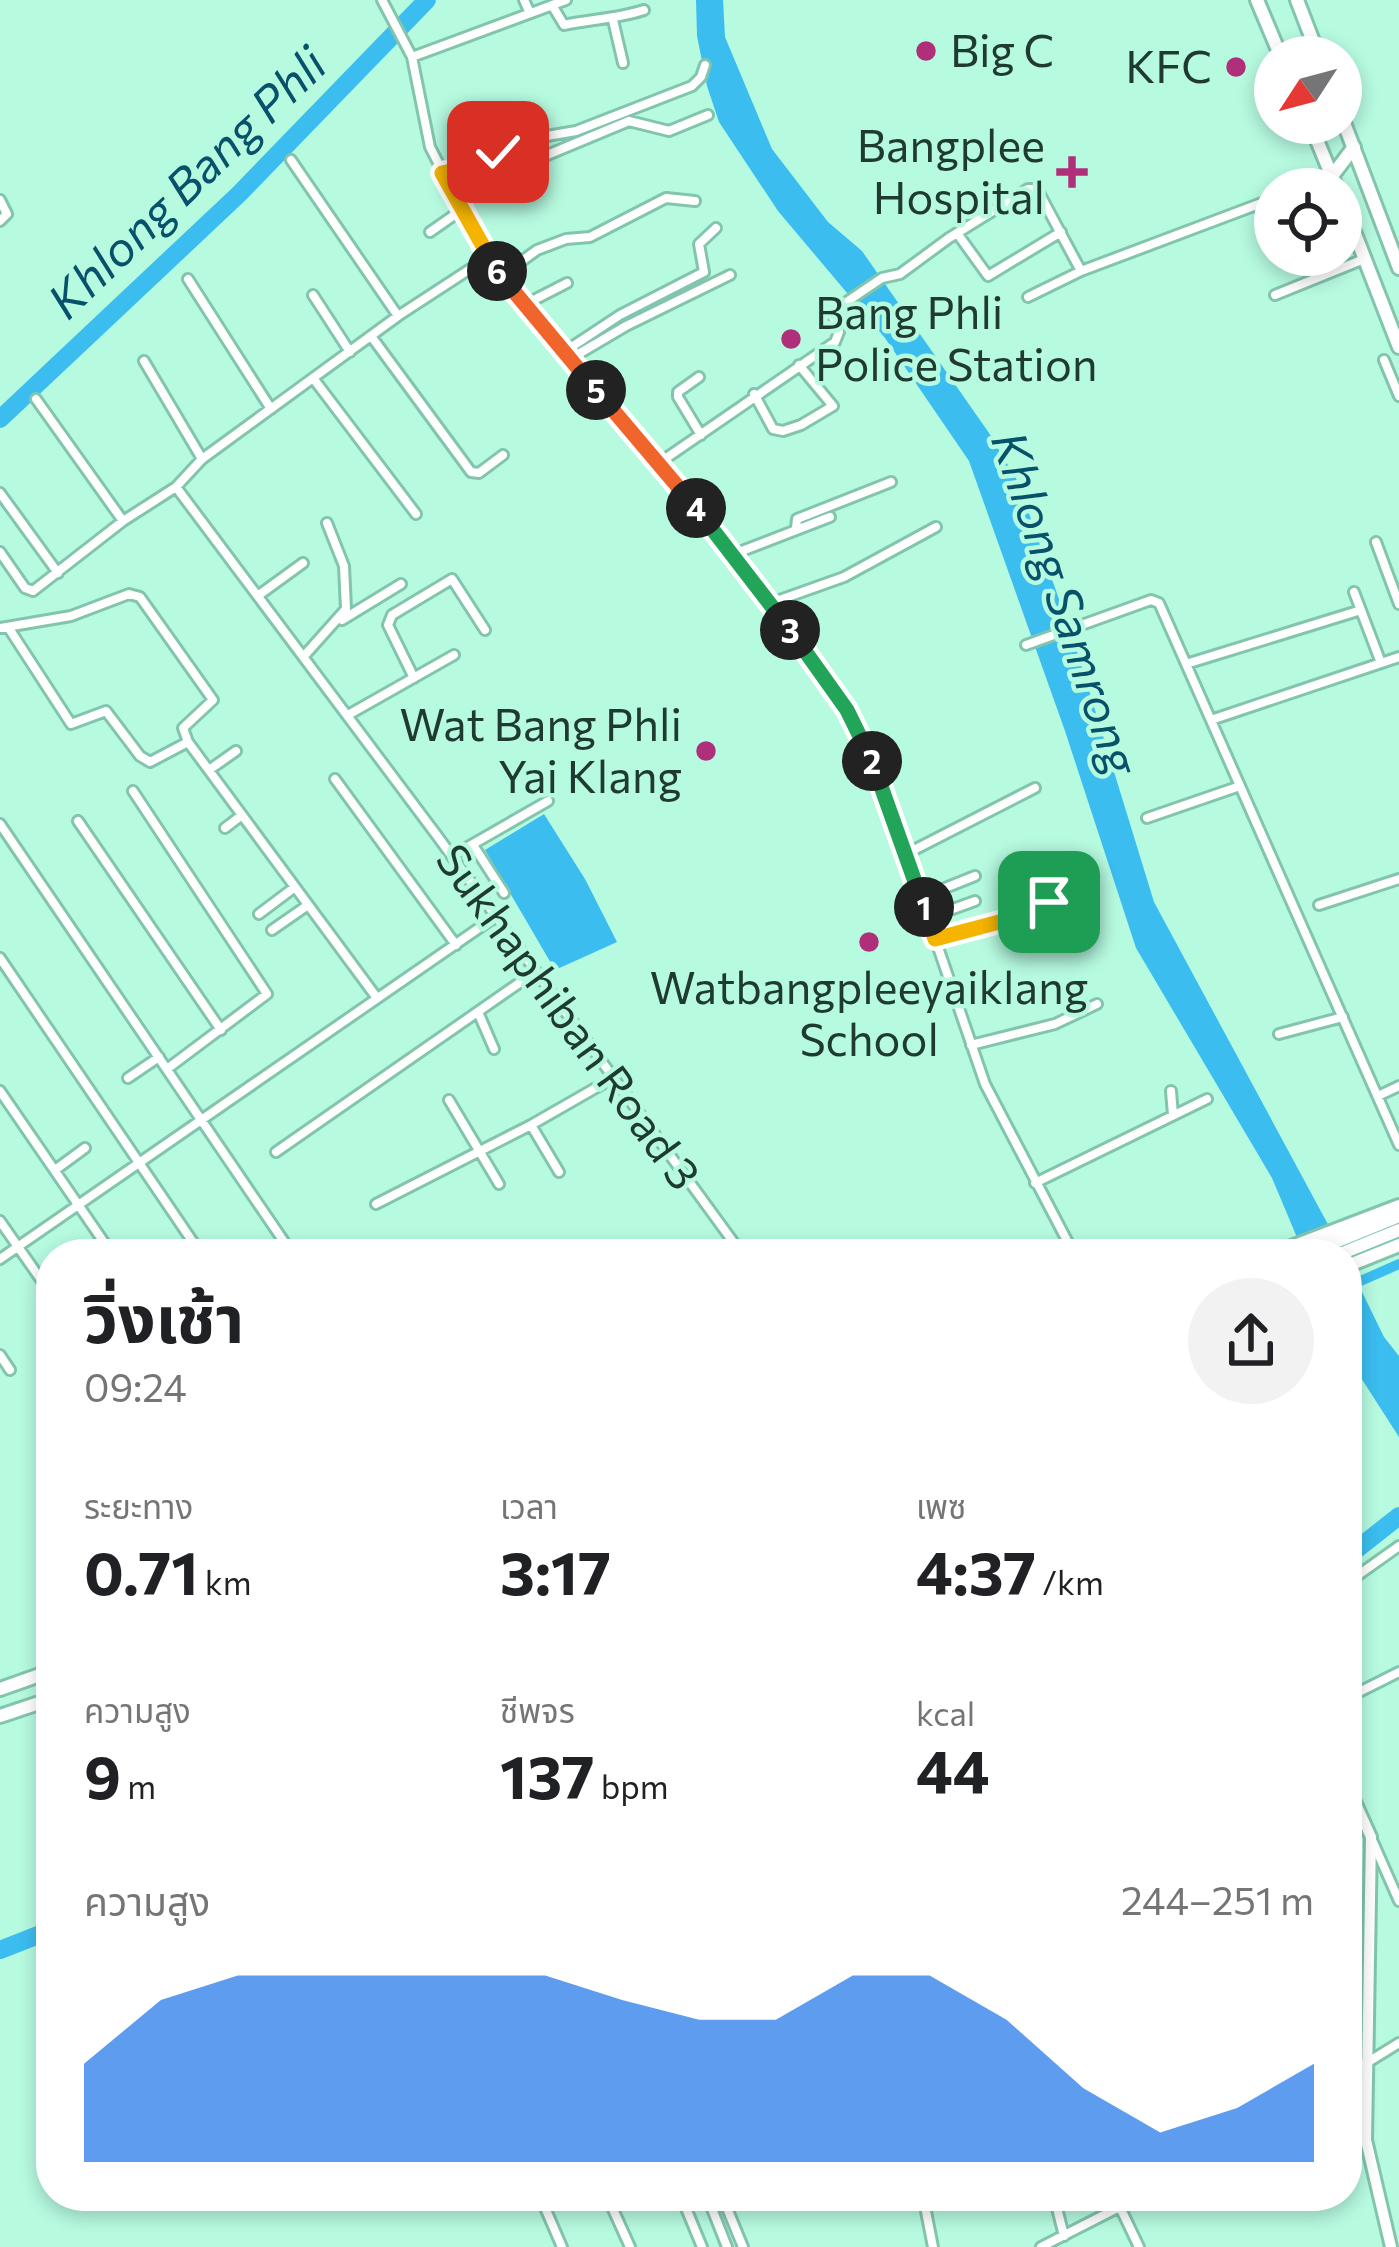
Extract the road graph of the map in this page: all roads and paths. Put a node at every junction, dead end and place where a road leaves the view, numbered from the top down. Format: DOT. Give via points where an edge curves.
graph roads {
  1 [pos="382,0"];
  2 [pos="524,0"];
  3 [pos="566,0"];
  4 [pos="1257,0"];
  5 [pos="1297,0"];
  6 [pos="552,5"];
  7 [pos="644,10"];
  8 [pos="530,13"];
  9 [pos="614,20"];
  10 [pos="1273,36"];
  11 [pos="1311,36"];
  12 [pos="412,56"];
  13 [pos="622,63"];
  14 [pos="704,65"];
  15 [pos="708,115"];
  16 [pos="495,142"];
  17 [pos="1353,144"];
  18 [pos="1354,147"];
  19 [pos="291,160"];
  20 [pos="535,160"];
  21 [pos="1343,168"];
  22 [pos="442,173"];
  23 [pos="450,190"];
  24 [pos="0,200"];
  25 [pos="695,201"];
  26 [pos="1254,206"];
  27 [pos="460,211"];
  28 [pos="0,220"];
  29 [pos="716,228"];
  30 [pos="430,232"];
  31 [pos="957,232"];
  32 [pos="1061,232"];
  33 [pos="1362,254"];
  34 [pos="487,258"];
  35 [pos="1364,259"];
  36 [pos="1399,268"];
  37 [pos="1081,271"];
  38 [pos="730,275"];
  39 [pos="500,276"];
  40 [pos="188,279"];
  41 [pos="567,283"];
  42 [pos="313,295"];
  43 [pos="1275,295"];
  44 [pos="1028,297"];
  45 [pos="524,305"];
  46 [pos="398,316"];
  47 [pos="371,336"];
  48 [pos="1399,347"];
  49 [pos="350,352"];
  50 [pos="567,356"];
  51 [pos="1384,360"];
  52 [pos="144,362"];
  53 [pos="800,365"];
  54 [pos="699,377"];
  55 [pos="314,378"];
  56 [pos="754,394"];
  57 [pos="1399,396"];
  58 [pos="36,400"];
  59 [pos="271,409"];
  60 [pos="701,435"];
  61 [pos="503,455"];
  62 [pos="202,459"];
  63 [pos="659,463"];
  64 [pos="891,482"];
  65 [pos="176,487"];
  66 [pos="0,493"];
  67 [pos="416,514"];
  68 [pos="830,517"];
  69 [pos="123,521"];
  70 [pos="328,523"];
  71 [pos="936,527"];
  72 [pos="796,528"];
  73 [pos="1376,542"];
  74 [pos="0,552"];
  75 [pos="734,554"];
  76 [pos="303,563"];
  77 [pos="58,573"];
  78 [pos="401,584"];
  79 [pos="1354,592"];
  80 [pos="259,595"];
  81 [pos="771,603"];
  82 [pos="1399,604"];
  83 [pos="1361,610"];
  84 [pos="336,624"];
  85 [pos="5,629"];
  86 [pos="485,630"];
  87 [pos="1026,645"];
  88 [pos="304,656"];
  89 [pos="454,656"];
  90 [pos="1399,656"];
  91 [pos="1381,663"];
  92 [pos="1186,664"];
  93 [pos="414,678"];
  94 [pos="348,715"];
  95 [pos="1210,720"];
  96 [pos="188,742"];
  97 [pos="236,751"];
  98 [pos="209,770"];
  99 [pos="334,778"];
  100 [pos="1240,785"];
  101 [pos="1035,788"];
  102 [pos="133,791"];
  103 [pos="548,801"];
  104 [pos="242,815"];
  105 [pos="1147,818"];
  106 [pos="78,821"];
  107 [pos="0,824"];
  108 [pos="225,827"];
  109 [pos="473,844"];
  110 [pos="906,854"];
  111 [pos="452,856"];
  112 [pos="975,876"];
  113 [pos="1399,879"];
  114 [pos="295,887"];
  115 [pos="505,893"];
  116 [pos="920,898"];
  117 [pos="975,901"];
  118 [pos="1049,902"];
  119 [pos="308,905"];
  120 [pos="1319,905"];
  121 [pos="259,914"];
  122 [pos="495,917"];
  123 [pos="928,918"];
  124 [pos="272,930"];
  125 [pos="935,939"];
  126 [pos="456,945"];
  127 [pos="0,958"];
  128 [pos="535,972"];
  129 [pos="377,998"];
  130 [pos="1097,1004"];
  131 [pos="478,1012"];
  132 [pos="1343,1017"];
  133 [pos="221,1030"];
  134 [pos="1279,1034"];
  135 [pos="971,1045"];
  136 [pos="494,1049"];
  137 [pos="159,1057"];
  138 [pos="167,1069"];
  139 [pos="128,1078"];
  140 [pos="613,1078"];
  141 [pos="1399,1086"];
  142 [pos="0,1091"];
  143 [pos="1171,1091"];
  144 [pos="1378,1096"];
  145 [pos="1207,1099"];
  146 [pos="449,1100"];
  147 [pos="1174,1115"];
  148 [pos="201,1120"];
  149 [pos="531,1125"];
  150 [pos="1399,1145"];
  151 [pos="85,1148"];
  152 [pos="479,1150"];
  153 [pos="276,1152"];
  154 [pos="139,1163"];
  155 [pos="55,1170"];
  156 [pos="559,1172"];
  157 [pos="1035,1183"];
  158 [pos="499,1184"];
  159 [pos="79,1204"];
  160 [pos="376,1204"];
  161 [pos="1399,1206"];
  162 [pos="1399,1216"];
  163 [pos="0,1221"];
  164 [pos="1399,1230"];
  165 [pos="102,1239"];
  166 [pos="191,1239"];
  167 [pos="282,1239"];
  168 [pos="731,1239"];
  169 [pos="1065,1239"];
  170 [pos="1312,1239"];
  171 [pos="1343,1239"];
  172 [pos="1362,1245"];
  173 [pos="1399,1245"];
  174 [pos="18,1246"];
  175 [pos="0,1259"];
  176 [pos="1362,1260"];
  177 [pos="36,1272"];
  178 [pos="0,1355"];
  179 [pos="10,1370"];
  180 [pos="1399,1546"];
  181 [pos="1362,1572"];
  182 [pos="1399,1672"];
  183 [pos="36,1676"];
  184 [pos="0,1689"];
  185 [pos="1362,1691"];
  186 [pos="36,1704"];
  187 [pos="0,1716"];
  188 [pos="1362,1819"];
  189 [pos="1370,1837"];
  190 [pos="1399,1901"];
  191 [pos="1399,2043"];
  192 [pos="1366,2063"];
  193 [pos="1362,2066"];
  194 [pos="546,2211"];
  195 [pos="614,2211"];
  196 [pos="687,2211"];
  197 [pos="713,2211"];
  198 [pos="728,2211"];
  199 [pos="926,2211"];
  200 [pos="1058,2211"];
  201 [pos="1112,2211"];
  202 [pos="1122,2211"];
  203 [pos="1064,2236"];
  204 [pos="562,2247"];
  205 [pos="630,2247"];
  206 [pos="702,2247"];
  207 [pos="727,2247"];
  208 [pos="742,2247"];
  209 [pos="933,2247"];
  210 [pos="1041,2247"];
  211 [pos="1139,2247"];
  212 [pos="1391,2247"];
  1 -- 12 [label="street"];
  2 -- 8 [label="street"];
  3 -- 6 [label="street"];
  4 -- 10 [label="main road"];
  5 -- 11 [label="main road"];
  6 -- 8 [label="street"];
  6 -- 9 [label="street" via="564,26"];
  7 -- 9 [label="street"];
  8 -- 12 [label="street"];
  9 -- 13 [label="street"];
  12 -- 22 [label="street"];
  14 -- 20 [label="street" via="692,86 541,137"];
  15 -- 20 [label="street" via="676,130 629,121"];
  16 -- 22 [label="street" via="493,161"];
  17 -- 18 [label="main road"];
  18 -- 21 [label="main road"];
  18 -- 36 [label="main road"];
  19 -- 46 [label="street"];
  20 -- 23 [label="street"];
  22 -- 23 [label="street"];
  23 -- 27 [label="street"];
  24 -- 28 [label="street" via="7,214"];
  25 -- 39 [label="street" via="666,198 590,237 537,250"];
  26 -- 37 [label="street"];
  27 -- 30 [label="street"];
  27 -- 34 [label="street"];
  29 -- 50 [label="street" via="699,244 704,272 620,315"];
  31 -- 32 [label="street" via="988,276"];
  31 -- 32 [label="street" via="1037,189"];
  31 -- 53 [label="street" via="842,305 833,316 838,339"];
  32 -- 37 [label="street"];
  33 -- 35 [label="main road"];
  34 -- 39 [label="street"];
  34 -- 46 [label="street"];
  35 -- 43 [label="street"];
  35 -- 48 [label="main road"];
  37 -- 44 [label="street"];
  38 -- 50 [label="street"];
  39 -- 45 [label="street"];
  40 -- 59 [label="street"];
  41 -- 45 [label="street"];
  42 -- 49 [label="street"];
  45 -- 50 [label="street"];
  46 -- 47 [label="street"];
  47 -- 49 [label="street"];
  47 -- 61 [label="street" via="471,472"];
  49 -- 55 [label="street"];
  50 -- 63 [label="street"];
  51 -- 57 [label="street"];
  52 -- 62 [label="street"];
  53 -- 56 [label="street"];
  53 -- 56 [label="street" via="833,406 783,431 773,429"];
  54 -- 60 [label="street" via="678,397"];
  55 -- 59 [label="street"];
  55 -- 67 [label="street"];
  56 -- 60 [label="street"];
  58 -- 69 [label="street"];
  59 -- 62 [label="street"];
  60 -- 63 [label="street"];
  62 -- 65 [label="street"];
  63 -- 75 [label="street"];
  64 -- 72 [label="street" via="797,519"];
  65 -- 69 [label="street"];
  65 -- 80 [label="street, Sukhaphiban Road 3"];
  66 -- 77 [label="street"];
  68 -- 72 [label="street"];
  69 -- 77 [label="street"];
  70 -- 84 [label="street" via="346,579 346,609"];
  71 -- 81 [label="street" via="844,577"];
  72 -- 75 [label="street"];
  73 -- 82 [label="street"];
  74 -- 77 [label="street" via="29,591"];
  75 -- 81 [label="street"];
  76 -- 80 [label="street"];
  78 -- 84 [label="street"];
  79 -- 83 [label="street"];
  80 -- 88 [label="street, Sukhaphiban Road 3"];
  81 -- 110 [label="street" via="853,721"];
  83 -- 91 [label="street"];
  83 -- 92 [label="street"];
  84 -- 88 [label="street"];
  85 -- 96 [label="street" via="71,724 106,711 150,762"];
  85 -- 96 [label="street" via="140,597 214,700 183,728"];
  86 -- 93 [label="street" via="452,579 392,615 388,625"];
  87 -- 92 [label="street" via="1155,600"];
  88 -- 94 [label="street, Sukhaphiban Road 3"];
  89 -- 93 [label="street"];
  90 -- 91 [label="street"];
  91 -- 95 [label="street"];
  92 -- 95 [label="street"];
  93 -- 94 [label="street"];
  94 -- 111 [label="street, Sukhaphiban Road 3"];
  95 -- 100 [label="street"];
  96 -- 98 [label="street"];
  97 -- 98 [label="street"];
  98 -- 104 [label="street"];
  99 -- 126 [label="street"];
  100 -- 105 [label="street"];
  100 -- 132 [label="street"];
  101 -- 110 [label="street"];
  102 -- 133 [label="street" via="266,988"];
  103 -- 109 [label="street"];
  104 -- 108 [label="street"];
  104 -- 114 [label="street"];
  106 -- 133 [label="street"];
  107 -- 137 [label="street"];
  109 -- 111 [label="street"];
  109 -- 115 [label="street"];
  110 -- 116 [label="street"];
  111 -- 122 [label="street, Sukhaphiban Road 3"];
  112 -- 116 [label="street"];
  113 -- 120 [label="street"];
  114 -- 119 [label="street"];
  114 -- 121 [label="street"];
  116 -- 123 [label="street"];
  117 -- 123 [label="street"];
  118 -- 125 [label="street"];
  119 -- 124 [label="street"];
  119 -- 129 [label="street"];
  122 -- 126 [label="street"];
  122 -- 128 [label="street, Sukhaphiban Road 3"];
  123 -- 125 [label="street"];
  125 -- 135 [label="street"];
  126 -- 129 [label="street"];
  127 -- 154 [label="street"];
  128 -- 131 [label="street"];
  128 -- 140 [label="street, Sukhaphiban Road 3"];
  129 -- 148 [label="street"];
  130 -- 135 [label="street" via="1055,1024"];
  131 -- 136 [label="street"];
  131 -- 153 [label="street"];
  132 -- 134 [label="street"];
  132 -- 144 [label="street"];
  133 -- 138 [label="street"];
  135 -- 157 [label="street"];
  137 -- 138 [label="street"];
  137 -- 139 [label="street"];
  138 -- 148 [label="street"];
  140 -- 149 [label="street"];
  140 -- 168 [label="street, Sukhaphiban Road 3"];
  141 -- 144 [label="street"];
  142 -- 155 [label="street"];
  143 -- 147 [label="street"];
  144 -- 150 [label="street"];
  145 -- 147 [label="street"];
  146 -- 152 [label="street"];
  147 -- 157 [label="street"];
  148 -- 154 [label="street"];
  148 -- 167 [label="street"];
  149 -- 152 [label="street"];
  149 -- 156 [label="street"];
  151 -- 155 [label="street"];
  152 -- 158 [label="street"];
  152 -- 160 [label="street"];
  154 -- 159 [label="street"];
  154 -- 166 [label="street"];
  155 -- 159 [label="street"];
  157 -- 169 [label="street"];
  159 -- 165 [label="street"];
  159 -- 174 [label="street"];
  161 -- 170 [label="main road"];
  162 -- 171 [label="main road"];
  163 -- 174 [label="street"];
  164 -- 172 [label="main road"];
  173 -- 176 [label="main road"];
  174 -- 175 [label="street"];
  174 -- 177 [label="street"];
  178 -- 179 [label="street"];
  180 -- 181 [label="street"];
  182 -- 185 [label="street"];
  183 -- 184 [label="main road"];
  186 -- 187 [label="main road"];
  188 -- 189 [label="main road"];
  189 -- 190 [label="street"];
  189 -- 192 [label="main road"];
  191 -- 192 [label="street"];
  192 -- 193 [label="street"];
  192 -- 212 [label="main road" via="1366,2140"];
  194 -- 204 [label="street"];
  195 -- 205 [label="street"];
  196 -- 206 [label="street"];
  197 -- 207 [label="street"];
  198 -- 208 [label="street"];
  199 -- 209 [label="street"];
  200 -- 203 [label="street"];
  201 -- 203 [label="street"];
  202 -- 211 [label="street"];
  203 -- 210 [label="street"];
}
